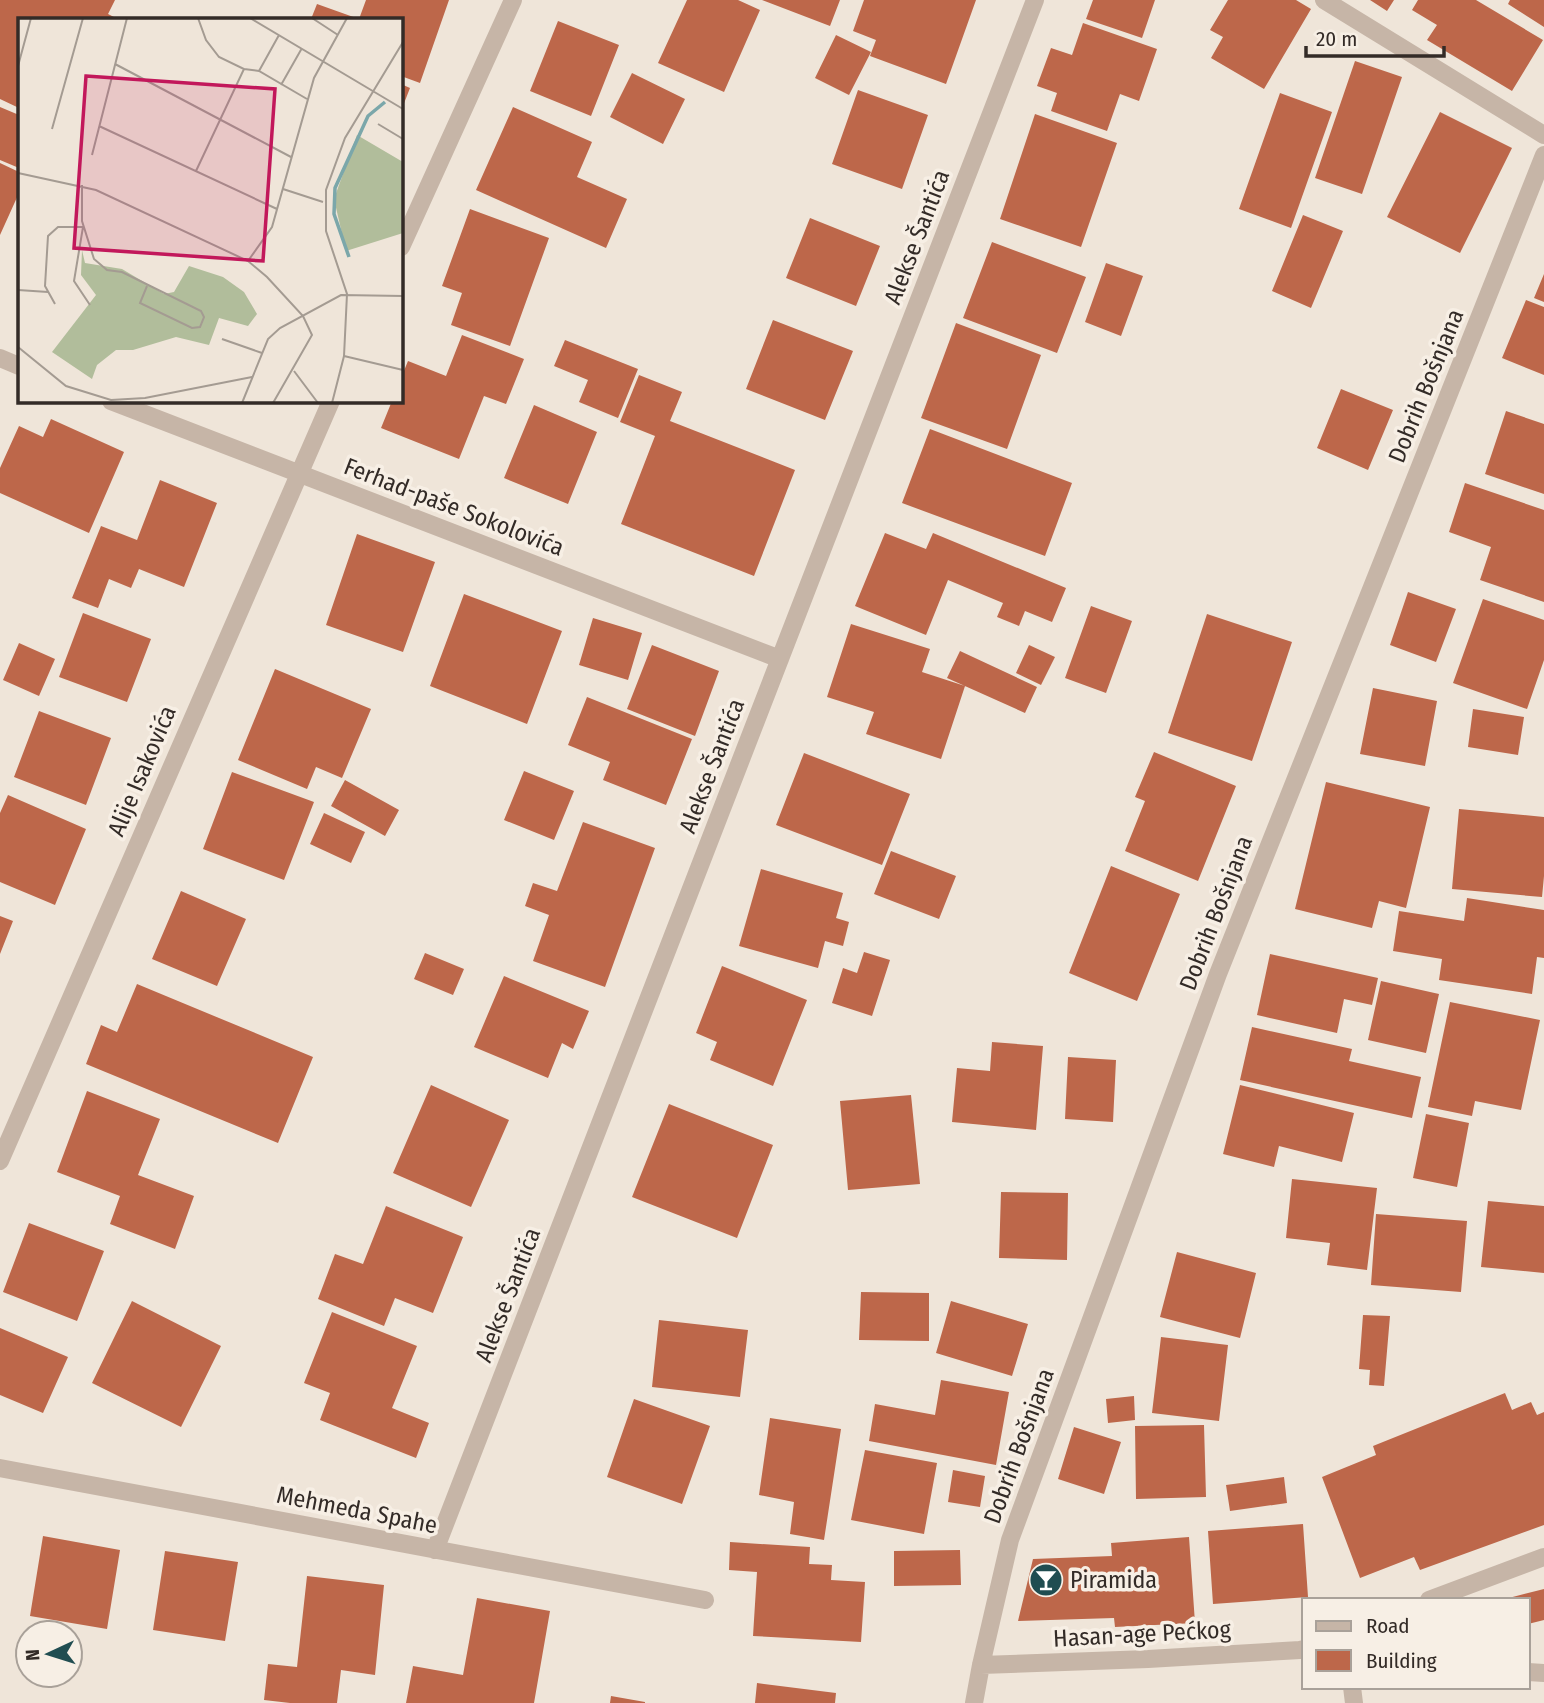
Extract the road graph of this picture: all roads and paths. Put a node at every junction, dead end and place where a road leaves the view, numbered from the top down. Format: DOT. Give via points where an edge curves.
graph roads {
  1 [pos="513,0"];
  2 [pos="1035,0"];
  3 [pos="1324,0"];
  4 [pos="1544,135"];
  5 [pos="1544,155"];
  6 [pos="402,245"];
  7 [pos="0,358"];
  8 [pos="18,366"];
  9 [pos="113,402"];
  10 [pos="331,402"];
  11 [pos="298,473"];
  12 [pos="780,659"];
  13 [pos="0,1161"];
  14 [pos="0,1468"];
  15 [pos="435,1550"];
  16 [pos="1544,1558"];
  17 [pos="1434,1598"];
  18 [pos="705,1600"];
  19 [pos="1302,1650"];
  20 [pos="981,1665"];
  21 [pos="975,1703"];
  1 -- 6 [label="street"];
  2 -- 12 [label="street, Alekse Šantića"];
  3 -- 4 [label="street"];
  5 -- 20 [label="street, Dobrih Bošnjana" via="1218,974 1010,1540"];
  7 -- 8 [label="street"];
  9 -- 11 [label="street, Ferhad-paše Sokolovića"];
  10 -- 11 [label="street, Alije Isakovića"];
  11 -- 12 [label="street, Ferhad-paše Sokolovića"];
  11 -- 13 [label="street, Alije Isakovića"];
  12 -- 15 [label="street, Alekse Šantića"];
  14 -- 15 [label="street, Mehmeda Spahe"];
  15 -- 18 [label="street, Mehmeda Spahe"];
  16 -- 17 [label="street"];
  19 -- 20 [label="street, Hasan-age Pećkog"];
  20 -- 21 [label="street, Dobrih Bošnjana"];
}
